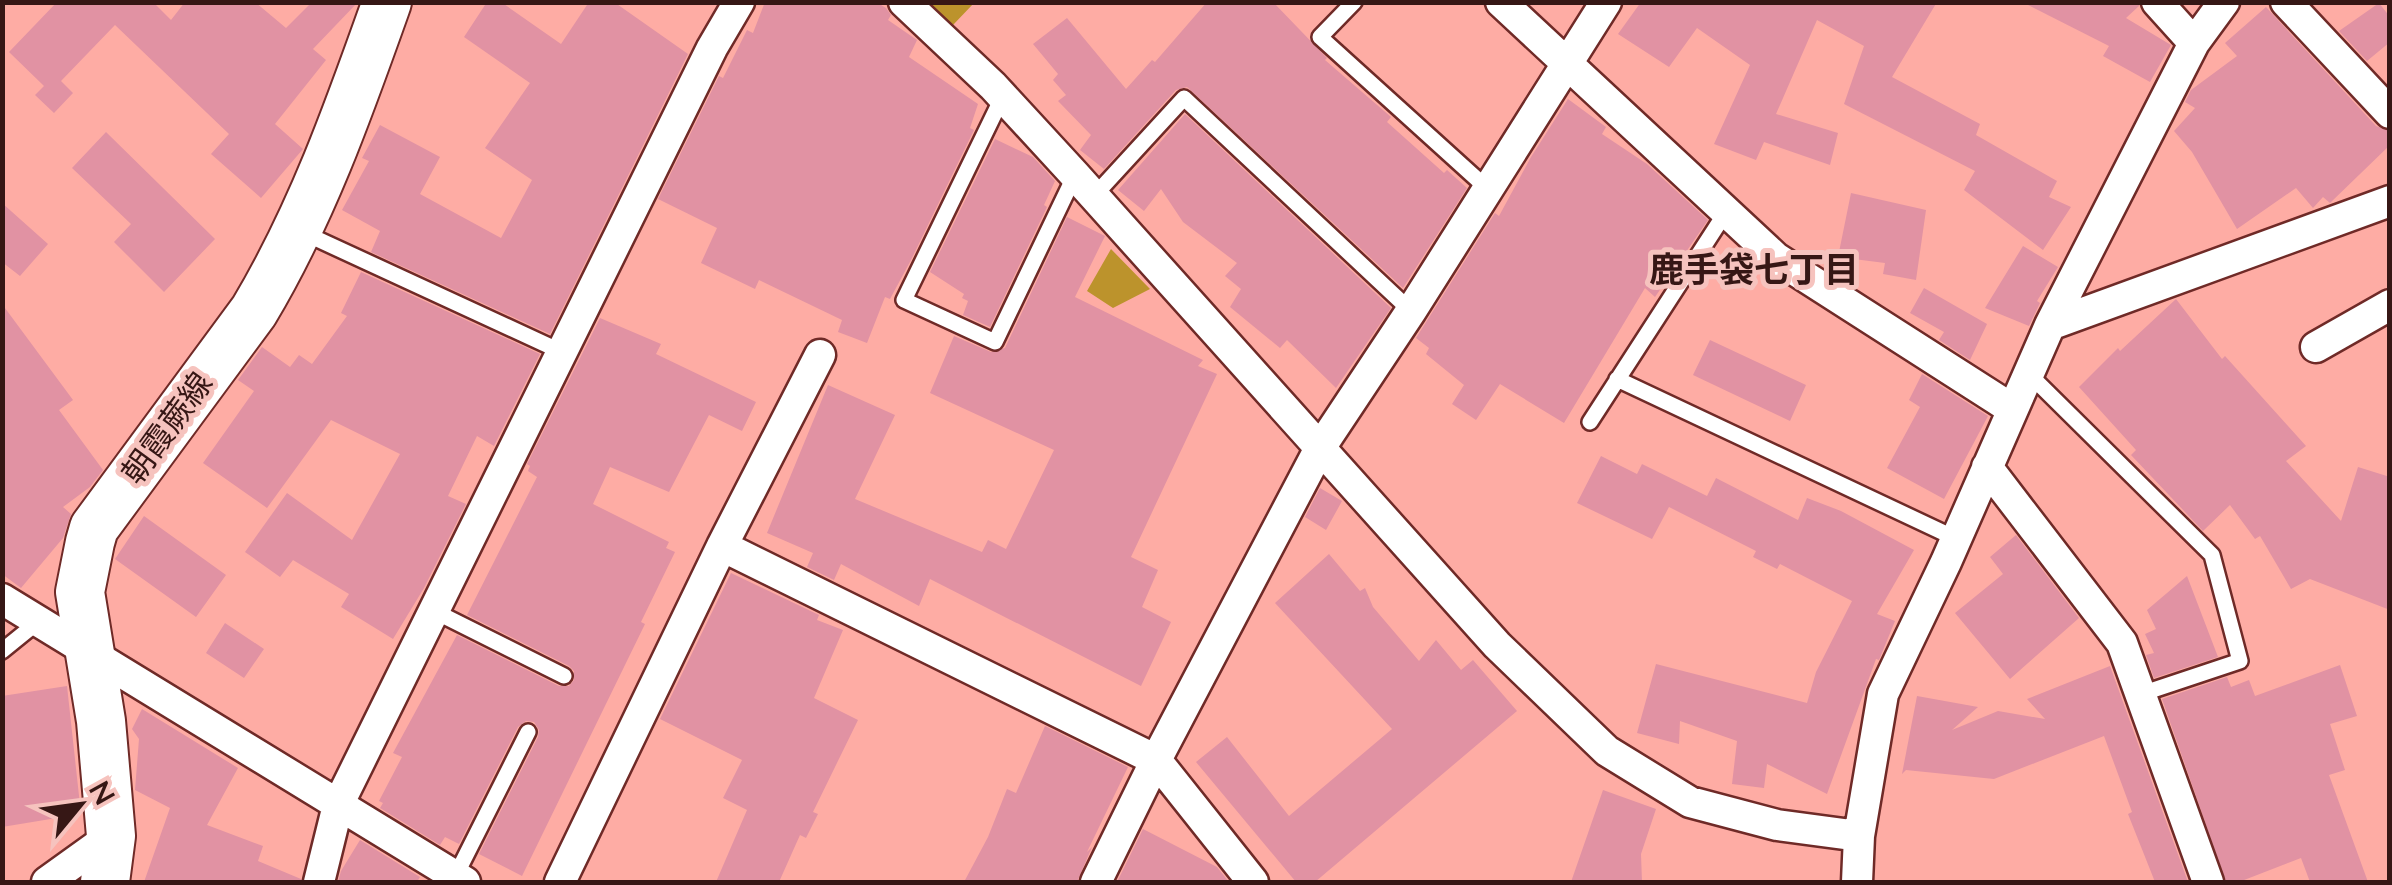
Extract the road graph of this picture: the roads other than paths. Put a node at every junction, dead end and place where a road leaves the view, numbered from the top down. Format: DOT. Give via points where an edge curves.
graph roads {
  1 [pos="387,2"];
  2 [pos="739,2"];
  3 [pos="904,2"];
  4 [pos="1354,2"];
  5 [pos="1501,2"];
  6 [pos="1606,2"];
  7 [pos="2157,2"];
  8 [pos="2224,2"];
  9 [pos="2286,2"];
  10 [pos="2194,43"];
  11 [pos="1567,64"];
  12 [pos="1002,96"];
  13 [pos="2390,113"];
  14 [pos="1085,185"];
  15 [pos="1488,190"];
  16 [pos="2390,201"];
  17 [pos="1726,212"];
  18 [pos="299,230"];
  19 [pos="2390,306"];
  20 [pos="1411,310"];
  21 [pos="2050,325"];
  22 [pos="2316,347"];
  23 [pos="562,352"];
  24 [pos="820,355"];
  25 [pos="2028,373"];
  26 [pos="1618,378"];
  27 [pos="2012,409"];
  28 [pos="1590,422"];
  29 [pos="1320,448"];
  30 [pos="1988,467"];
  31 [pos="1956,539"];
  32 [pos="722,546"];
  33 [pos="2,599"];
  34 [pos="434,611"];
  35 [pos="39,620"];
  36 [pos="2,651"];
  37 [pos="92,654"];
  38 [pos="564,676"];
  39 [pos="2141,694"];
  40 [pos="528,732"];
  41 [pos="1156,760"];
  42 [pos="338,806"];
  43 [pos="111,836"];
  44 [pos="1858,836"];
  45 [pos="447,877"];
  46 [pos="48,882"];
  47 [pos="105,882"];
  48 [pos="319,882"];
  49 [pos="560,882"];
  50 [pos="1096,882"];
  51 [pos="1253,882"];
  52 [pos="1856,882"];
  53 [pos="2208,882"];
  1 -- 18 [label="main road, 朝霞蕨線"];
  2 -- 23 [label="street"];
  3 -- 12 [label="street"];
  4 -- 15 [label="lane" via="1320,38"];
  5 -- 11 [label="street"];
  6 -- 11 [label="street"];
  7 -- 10 [label="street"];
  8 -- 10 [label="street"];
  9 -- 13 [label="street"];
  10 -- 21 [label="street"];
  11 -- 15 [label="street"];
  11 -- 17 [label="street"];
  12 -- 14 [label="street"];
  12 -- 14 [label="lane" via="904,300 995,342"];
  14 -- 20 [label="lane" via="1184,98"];
  14 -- 29 [label="street"];
  15 -- 20 [label="street"];
  16 -- 21 [label="street"];
  17 -- 26 [label="lane"];
  17 -- 27 [label="street" via="1776,258"];
  18 -- 23 [label="lane"];
  18 -- 37 [label="main road, 朝霞蕨線" via="254,311 94,528 80,592"];
  19 -- 22 [label="street"];
  20 -- 29 [label="street"];
  21 -- 25 [label="street"];
  23 -- 34 [label="street"];
  24 -- 32 [label="street"];
  25 -- 27 [label="street"];
  25 -- 39 [label="lane" via="2212,555 2240,662"];
  26 -- 28 [label="lane"];
  26 -- 31 [label="lane"];
  27 -- 30 [label="street"];
  29 -- 41 [label="street"];
  29 -- 44 [label="street" via="1497,646 1607,751 1690,802 1778,825"];
  30 -- 31 [label="street"];
  30 -- 39 [label="street" via="2122,642"];
  31 -- 44 [label="street" via="1883,694"];
  32 -- 41 [label="street"];
  32 -- 49 [label="street"];
  33 -- 35 [label="street"];
  34 -- 38 [label="lane"];
  34 -- 42 [label="street"];
  35 -- 36 [label="lane"];
  35 -- 37 [label="street"];
  37 -- 42 [label="street"];
  37 -- 43 [label="main road, 朝霞蕨線"];
  39 -- 53 [label="street"];
  40 -- 45 [label="lane"];
  41 -- 50 [label="street"];
  41 -- 51 [label="street"];
  42 -- 45 [label="street"];
  42 -- 48 [label="street"];
  43 -- 46 [label="street"];
  43 -- 47 [label="main road, 朝霞蕨線"];
  44 -- 52 [label="street"];
}
